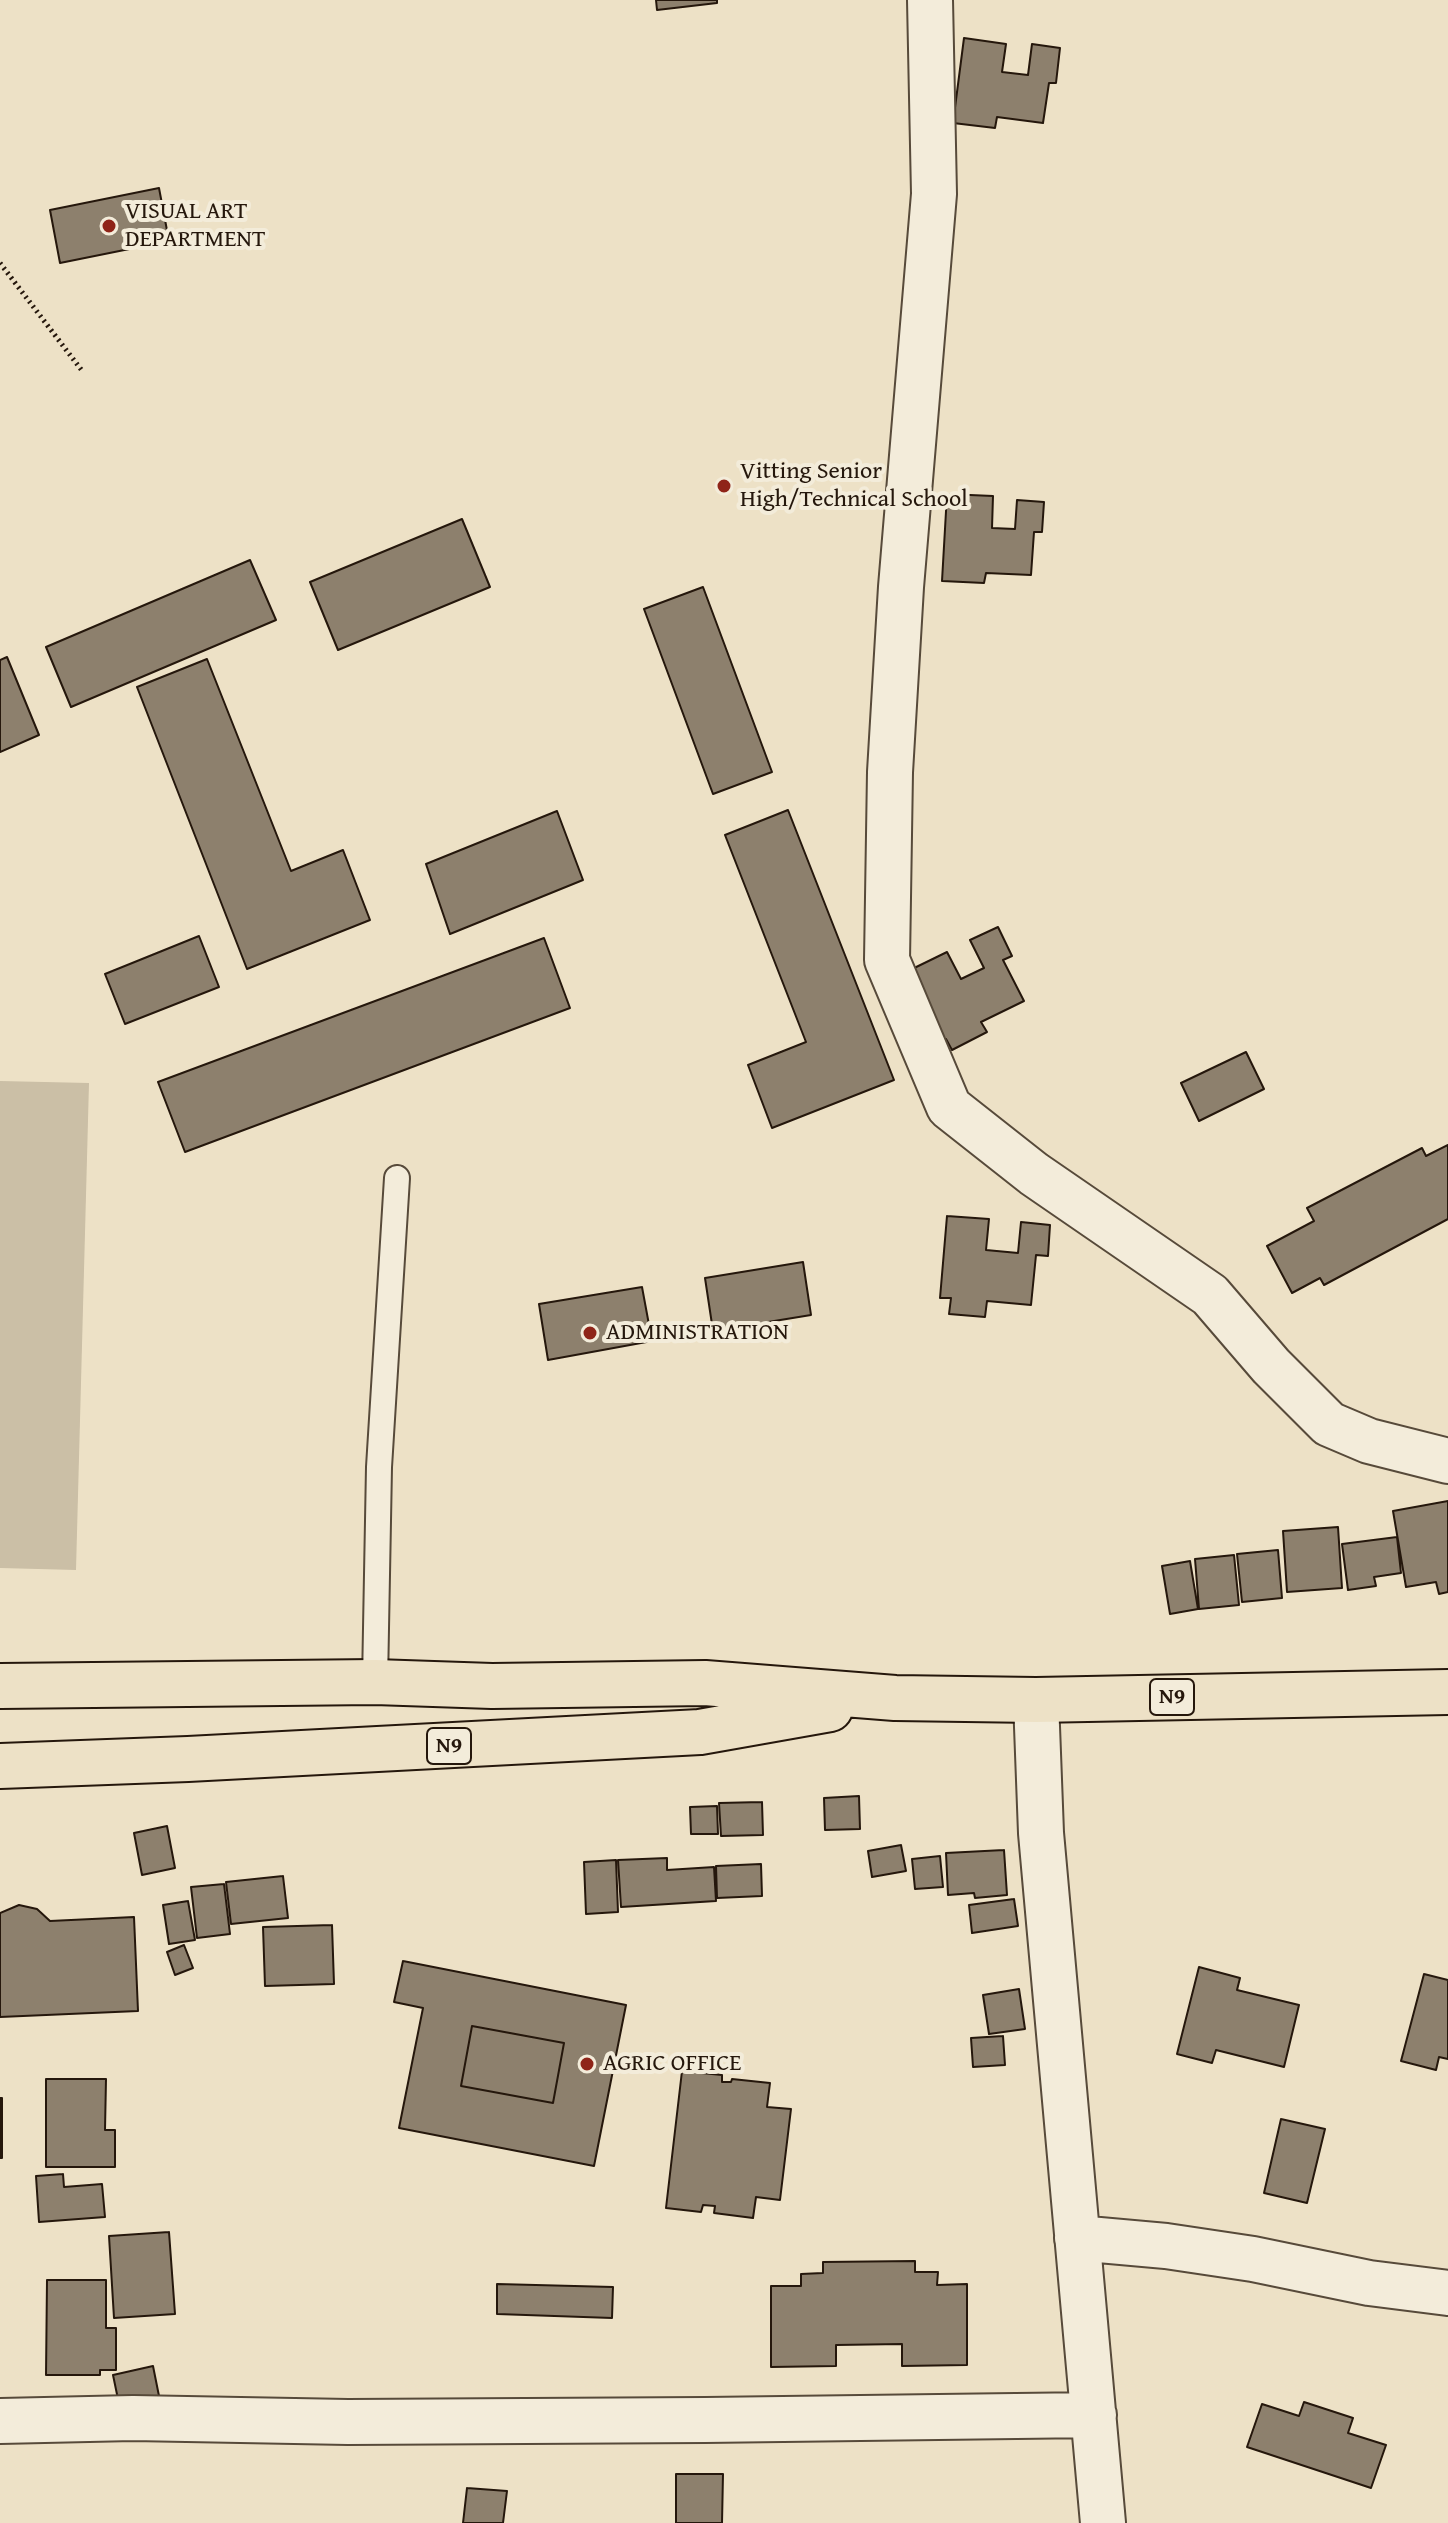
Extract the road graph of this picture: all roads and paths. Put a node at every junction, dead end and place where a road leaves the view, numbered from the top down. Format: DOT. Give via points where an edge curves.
graph roads {
  1 [pos="930,0"];
  2 [pos="0,263"];
  3 [pos="83,372"];
  4 [pos="397,1178"];
  5 [pos="1448,1461"];
  6 [pos="375,1682"];
  7 [pos="0,1686"];
  8 [pos="1448,1692"];
  9 [pos="895,1698"];
  10 [pos="1036,1700"];
  11 [pos="0,1766"];
  12 [pos="1077,2238"];
  13 [pos="1448,2293"];
  14 [pos="1094,2415"];
  15 [pos="0,2421"];
  16 [pos="1103,2523"];
  1 -- 5 [label="street" via="934,194 900,602 887,960 949,1107 1034,1174 1210,1295 1329,1424 1369,1441"];
  2 -- 3 [label="path"];
  4 -- 6 [label="lane" via="379,1467"];
  6 -- 7 [label="highway, N9"];
  6 -- 9 [label="highway, N9" via="705,1683"];
  8 -- 10 [label="highway, N9"];
  9 -- 10 [label="highway, N9"];
  9 -- 11 [label="highway, N9" via="700,1732"];
  10 -- 12 [label="street" via="1041,1833"];
  12 -- 13 [label="street" via="1166,2246"];
  12 -- 14 [label="street"];
  14 -- 15 [label="street"];
  14 -- 16 [label="street"];
}
